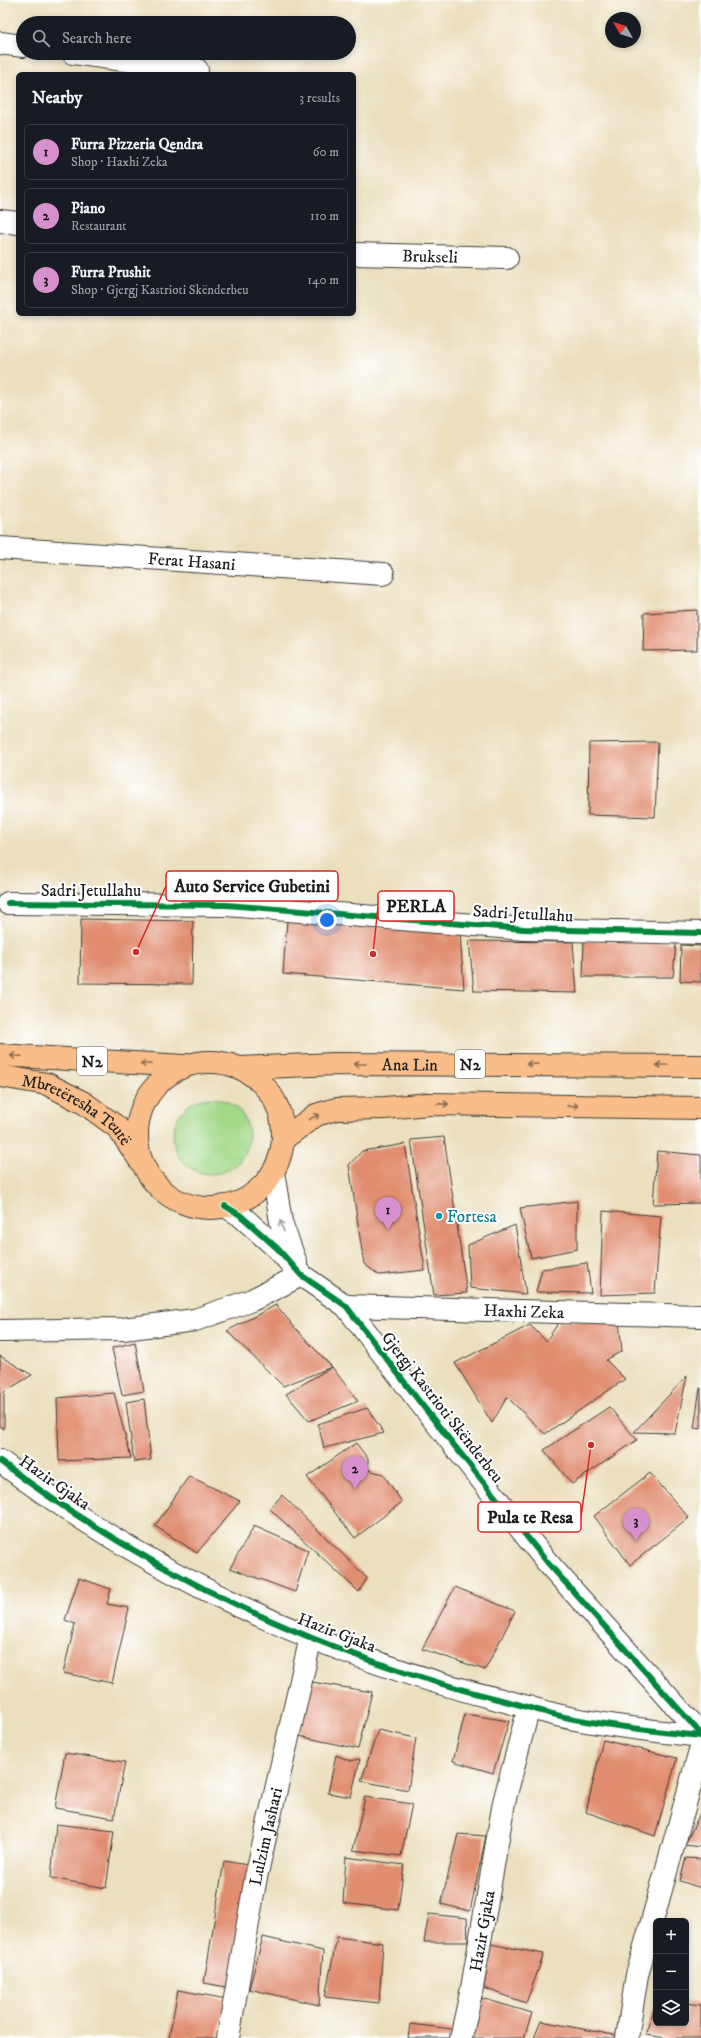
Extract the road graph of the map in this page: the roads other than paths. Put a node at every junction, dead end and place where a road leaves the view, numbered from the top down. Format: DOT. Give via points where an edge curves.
graph roads {
  1 [pos="0,43"];
  2 [pos="16,45"];
  3 [pos="124,60"];
  4 [pos="197,70"];
  5 [pos="0,221"];
  6 [pos="16,223"];
  7 [pos="356,254"];
  8 [pos="507,258"];
  9 [pos="0,548"];
  10 [pos="383,574"];
  11 [pos="8,903"];
  12 [pos="701,933"];
  13 [pos="0,1055"];
  14 [pos="184,1066"];
  15 [pos="701,1066"];
  16 [pos="240,1068"];
  17 [pos="0,1076"];
  18 [pos="701,1108"];
  19 [pos="283,1139"];
  20 [pos="142,1162"];
  21 [pos="273,1172"];
  22 [pos="225,1206"];
  23 [pos="301,1275"];
  24 [pos="346,1306"];
  25 [pos="701,1316"];
  26 [pos="0,1330"];
  27 [pos="0,1461"];
  28 [pos="311,1638"];
  29 [pos="529,1707"];
  30 [pos="701,1735"];
  31 [pos="701,1747"];
  32 [pos="228,2038"];
  33 [pos="461,2038"];
  34 [pos="628,2038"];
  1 -- 2 [label="street"];
  3 -- 4 [label="street"];
  5 -- 6 [label="street"];
  7 -- 8 [label="street, Brukseli"];
  9 -- 10 [label="street, Ferat Hasani"];
  11 -- 12 [label="street, Sadri Jetullahu" via="226,905 524,929"];
  14 -- 13 [label="main road, Mbretëresha Teutë / N2, one-way"];
  14 -- 16 [label="main road, N2" via="222,1062"];
  14 -- 20 [label="main road, N2" via="157,1085 140,1113 137,1140"];
  15 -- 16 [label="main road, Ana Lin / N2, one-way" via="335,1064"];
  16 -- 19 [label="main road, N2" via="264,1085 272,1097 282,1124"];
  17 -- 20 [label="main road, Mbretëresha Teutë / N2" via="47,1084 84,1103 117,1128"];
  19 -- 18 [label="main road, one-way" via="316,1115 336,1109 429,1104"];
  19 -- 21 [label="main road, N2" via="280,1156"];
  20 -- 22 [label="main road, N2" via="161,1190 175,1199 191,1206"];
  21 -- 22 [label="main road, N2" via="253,1194"];
  23 -- 21 [label="street, one-way" via="281,1222"];
  22 -- 23 [label="street, Gjergj Kastrioti Skënderbeu" via="240,1215 278,1249"];
  23 -- 24 [label="street, Gjergj Kastrioti Skënderbeu"];
  23 -- 26 [label="street" via="252,1300 195,1320 123,1329"];
  24 -- 25 [label="street, Haxhi Zeka"];
  24 -- 30 [label="street, Gjergj Kastrioti Skënderbeu" via="546,1562"];
  27 -- 28 [label="street, Hazir Gjaka" via="76,1515 180,1577"];
  28 -- 29 [label="street, Hazir Gjaka" via="458,1690"];
  28 -- 32 [label="street, Lulzim Jashari" via="256,1877"];
  29 -- 30 [label="street, Hazir Gjaka" via="578,1720"];
  29 -- 33 [label="street, Hazir Gjaka" via="504,1802"];
  31 -- 34 [label="street" via="637,1975"];
}
